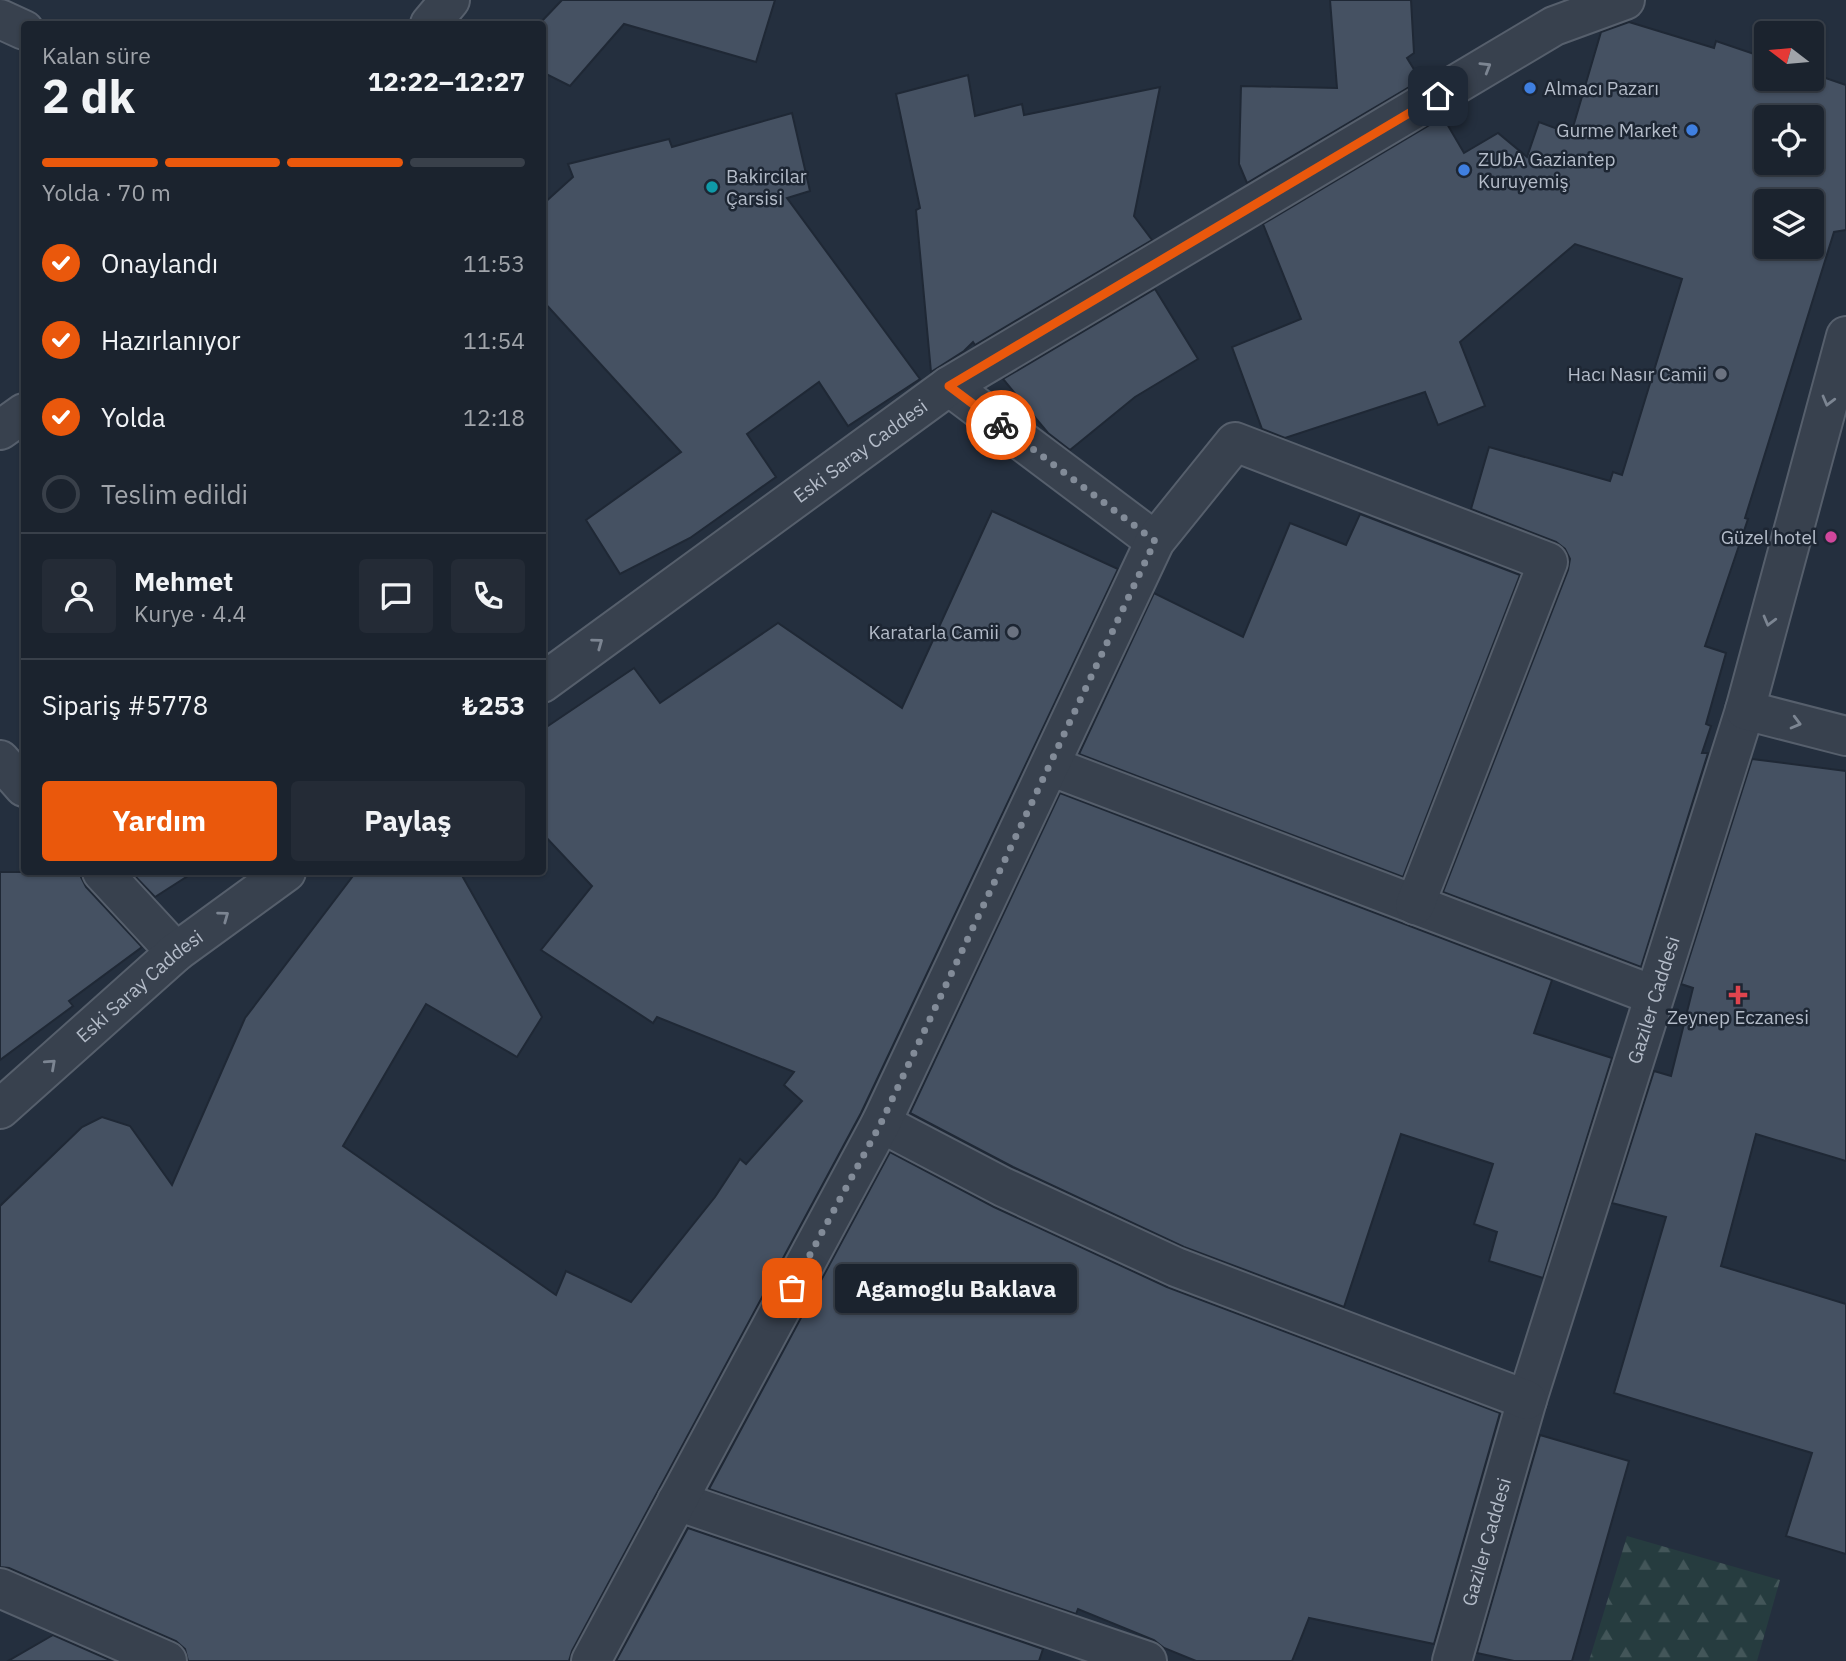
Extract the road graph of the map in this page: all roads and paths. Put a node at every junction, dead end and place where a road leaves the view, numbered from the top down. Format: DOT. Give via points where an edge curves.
graph roads {
  1 [pos="450,0"];
  2 [pos="1625,0"];
  3 [pos="1562,13"];
  4 [pos="0,19"];
  5 [pos="432,21"];
  6 [pos="21,29"];
  7 [pos="1846,335"];
  8 [pos="949,386"];
  9 [pos="21,415"];
  10 [pos="0,430"];
  11 [pos="1155,541"];
  12 [pos="546,680"];
  13 [pos="1745,710"];
  14 [pos="1846,736"];
  15 [pos="0,760"];
  16 [pos="1050,766"];
  17 [pos="21,784"];
  18 [pos="105,875"];
  19 [pos="282,875"];
  20 [pos="1415,905"];
  21 [pos="176,952"];
  22 [pos="1653,995"];
  23 [pos="0,1109"];
  24 [pos="881,1123"];
  25 [pos="1527,1399"];
  26 [pos="677,1501"];
  27 [pos="0,1588"];
  28 [pos="167,1661"];
  29 [pos="591,1661"];
  30 [pos="1147,1661"];
  31 [pos="1452,1661"];
  1 -- 5 [label="street"];
  2 -- 3 [label="street, Eski Saray Caddesi"];
  8 -- 3 [label="street, Eski Saray Caddesi, one-way"];
  4 -- 6 [label="street"];
  7 -- 13 [label="street, Gaziler Caddesi, one-way"];
  8 -- 11 [label="street"];
  12 -- 8 [label="street, Eski Saray Caddesi, one-way"];
  9 -- 10 [label="street"];
  11 -- 16 [label="street"];
  11 -- 20 [label="street" via="1235,442 1548,562"];
  13 -- 14 [label="street, one-way"];
  13 -- 22 [label="street, Gaziler Caddesi"];
  15 -- 17 [label="street"];
  16 -- 20 [label="street"];
  16 -- 24 [label="street"];
  18 -- 21 [label="street"];
  21 -- 19 [label="street, Eski Saray Caddesi, one-way"];
  20 -- 22 [label="street"];
  23 -- 21 [label="street, Eski Saray Caddesi, one-way"];
  22 -- 25 [label="street, Gaziler Caddesi"];
  24 -- 25 [label="street" via="1003,1187 1176,1267"];
  24 -- 26 [label="street"];
  25 -- 31 [label="street, Gaziler Caddesi"];
  26 -- 29 [label="street"];
  26 -- 30 [label="street"];
  27 -- 28 [label="street"];
}
